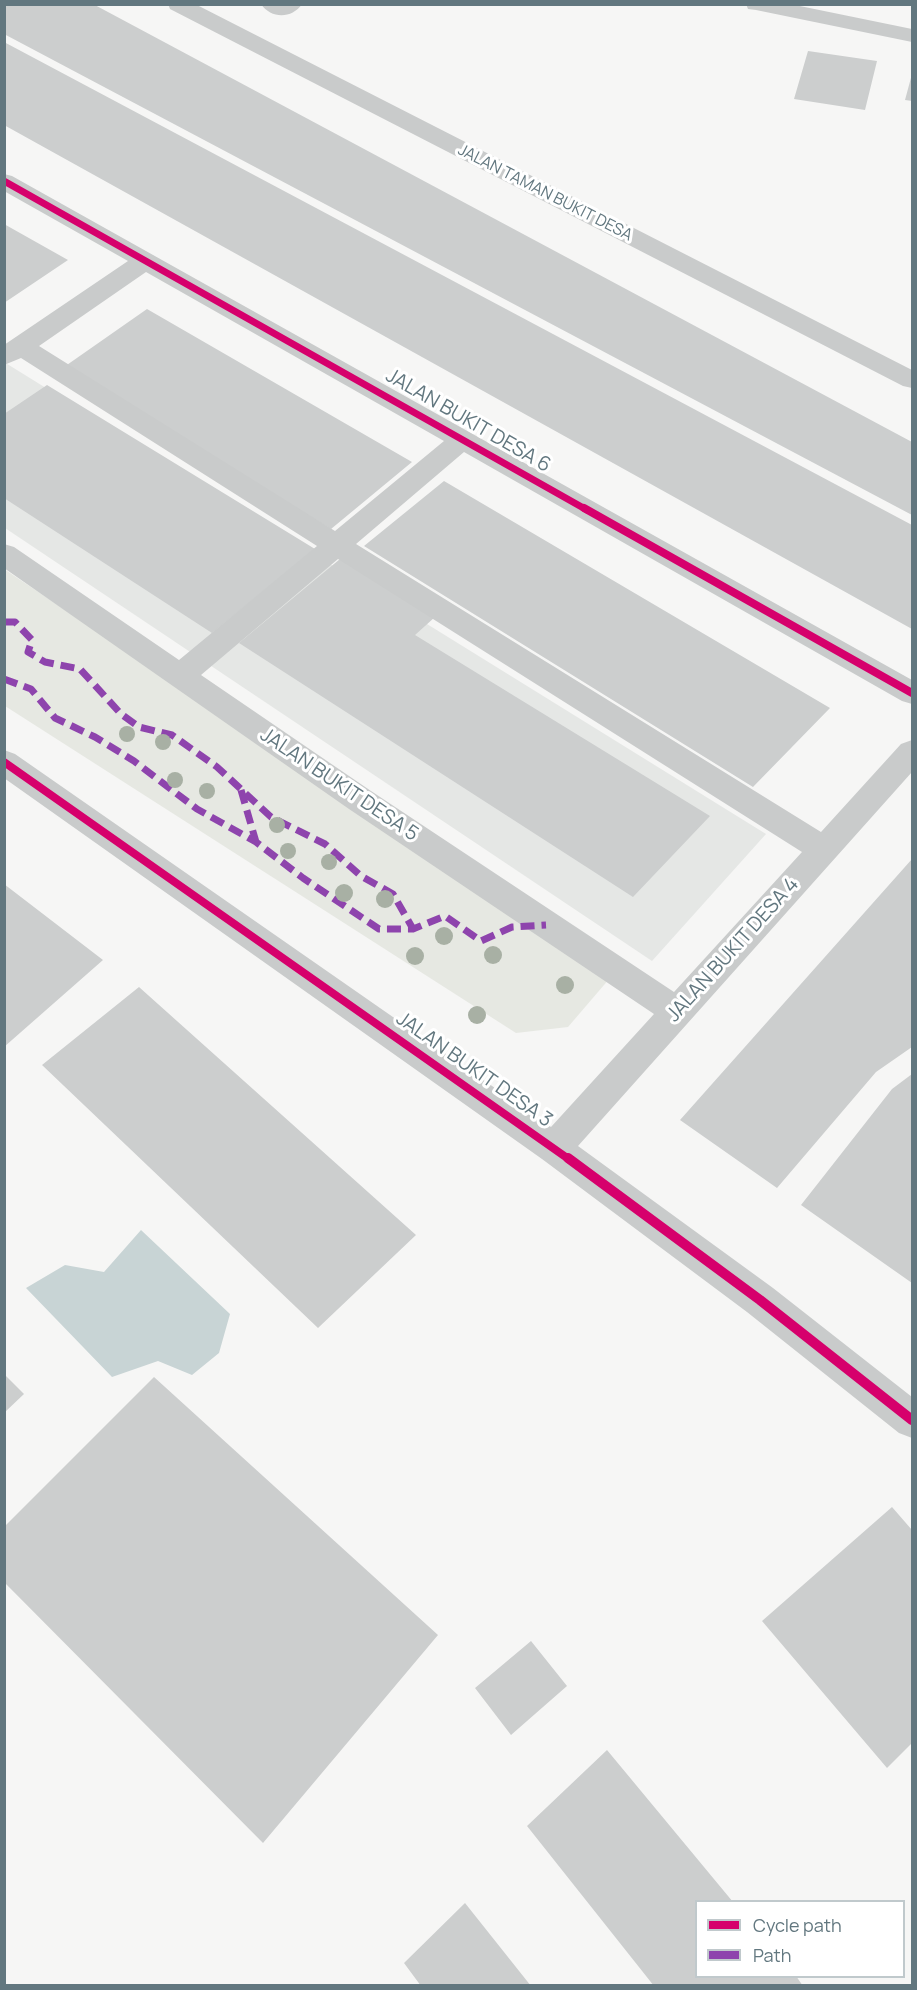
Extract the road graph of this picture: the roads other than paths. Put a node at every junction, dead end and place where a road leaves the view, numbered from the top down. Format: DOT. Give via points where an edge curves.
graph roads {
  1 [pos="178,4"];
  2 [pos="271,4"];
  3 [pos="292,4"];
  4 [pos="756,4"];
  5 [pos="912,36"];
  6 [pos="4,181"];
  7 [pos="147,260"];
  8 [pos="12,351"];
  9 [pos="912,380"];
  10 [pos="463,439"];
  11 [pos="337,545"];
  12 [pos="4,554"];
  13 [pos="180,676"];
  14 [pos="912,693"];
  15 [pos="912,752"];
  16 [pos="4,762"];
  17 [pos="824,850"];
  18 [pos="678,1012"];
  19 [pos="554,1148"];
  20 [pos="911,1416"];
  1 -- 9 [label="street, JALAN TAMAN BUKIT DESA"];
  2 -- 3 [label="street" via="283,10"];
  4 -- 5 [label="street"];
  6 -- 7 [label="street, JALAN BUKIT DESA 6"];
  7 -- 8 [label="street"];
  7 -- 10 [label="street, JALAN BUKIT DESA 6"];
  8 -- 11 [label="street"];
  10 -- 11 [label="street"];
  10 -- 14 [label="street, JALAN BUKIT DESA 6"];
  11 -- 13 [label="street"];
  11 -- 17 [label="street"];
  12 -- 13 [label="street, JALAN BUKIT DESA 5"];
  13 -- 18 [label="street, JALAN BUKIT DESA 5"];
  15 -- 17 [label="street, JALAN BUKIT DESA 4"];
  16 -- 19 [label="street, JALAN BUKIT DESA 3"];
  17 -- 18 [label="street, JALAN BUKIT DESA 4"];
  18 -- 19 [label="street, JALAN BUKIT DESA 4"];
  19 -- 20 [label="street, JALAN BUKIT DESA 3"];
}
